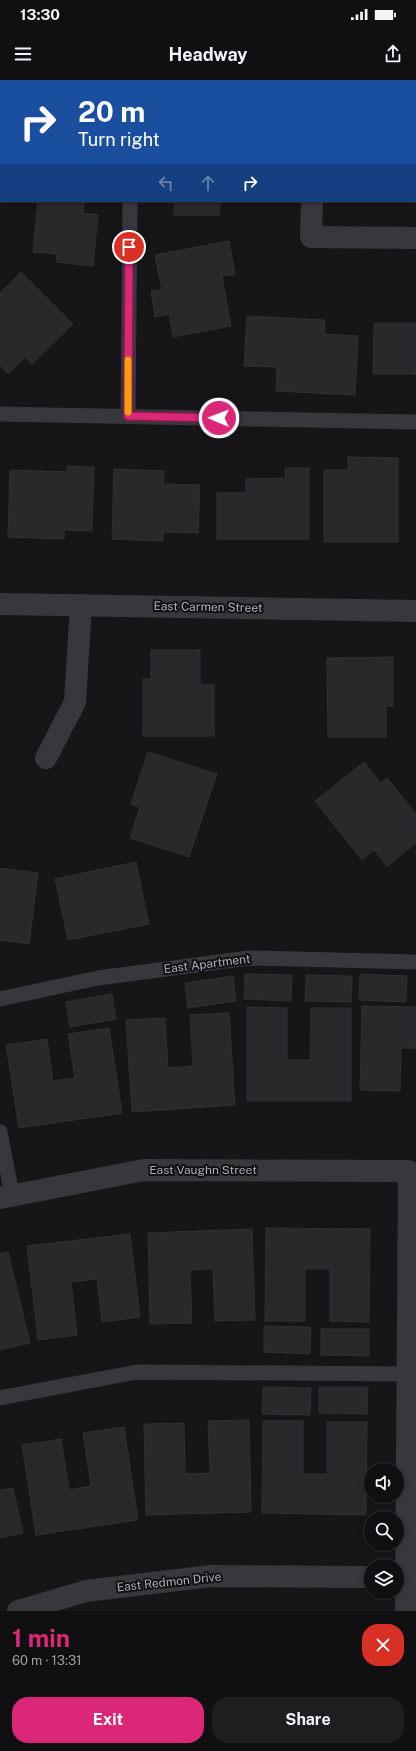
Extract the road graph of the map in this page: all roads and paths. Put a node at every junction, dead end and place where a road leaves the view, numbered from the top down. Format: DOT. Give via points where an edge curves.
graph roads {
  1 [pos="130,202"];
  2 [pos="312,202"];
  3 [pos="416,238"];
  4 [pos="0,414"];
  5 [pos="128,416"];
  6 [pos="416,422"];
  7 [pos="0,604"];
  8 [pos="81,605"];
  9 [pos="416,611"];
  10 [pos="46,758"];
  11 [pos="416,962"];
  12 [pos="0,999"];
  13 [pos="0,1132"];
  14 [pos="6,1197"];
  15 [pos="408,1374"];
  16 [pos="0,1398"];
  17 [pos="364,1577"];
  18 [pos="406,1578"];
  19 [pos="18,1611"];
  20 [pos="406,1611"];
  1 -- 5 [label="lane"];
  2 -- 3 [label="street" via="311,237"];
  4 -- 5 [label="lane"];
  5 -- 6 [label="lane"];
  7 -- 8 [label="street, East Carmen Street"];
  8 -- 9 [label="street, East Carmen Street"];
  8 -- 10 [label="street" via="75,702"];
  11 -- 12 [label="lane, East Apartment" via="249,958 98,978"];
  13 -- 14 [label="lane"];
  14 -- 15 [label="street, East Vaughn Street" via="144,1170 409,1171"];
  15 -- 16 [label="lane" via="137,1372"];
  15 -- 18 [label="street"];
  17 -- 19 [label="street, East Redmon Drive" via="211,1576 86,1591"];
  18 -- 20 [label="street"];
}
